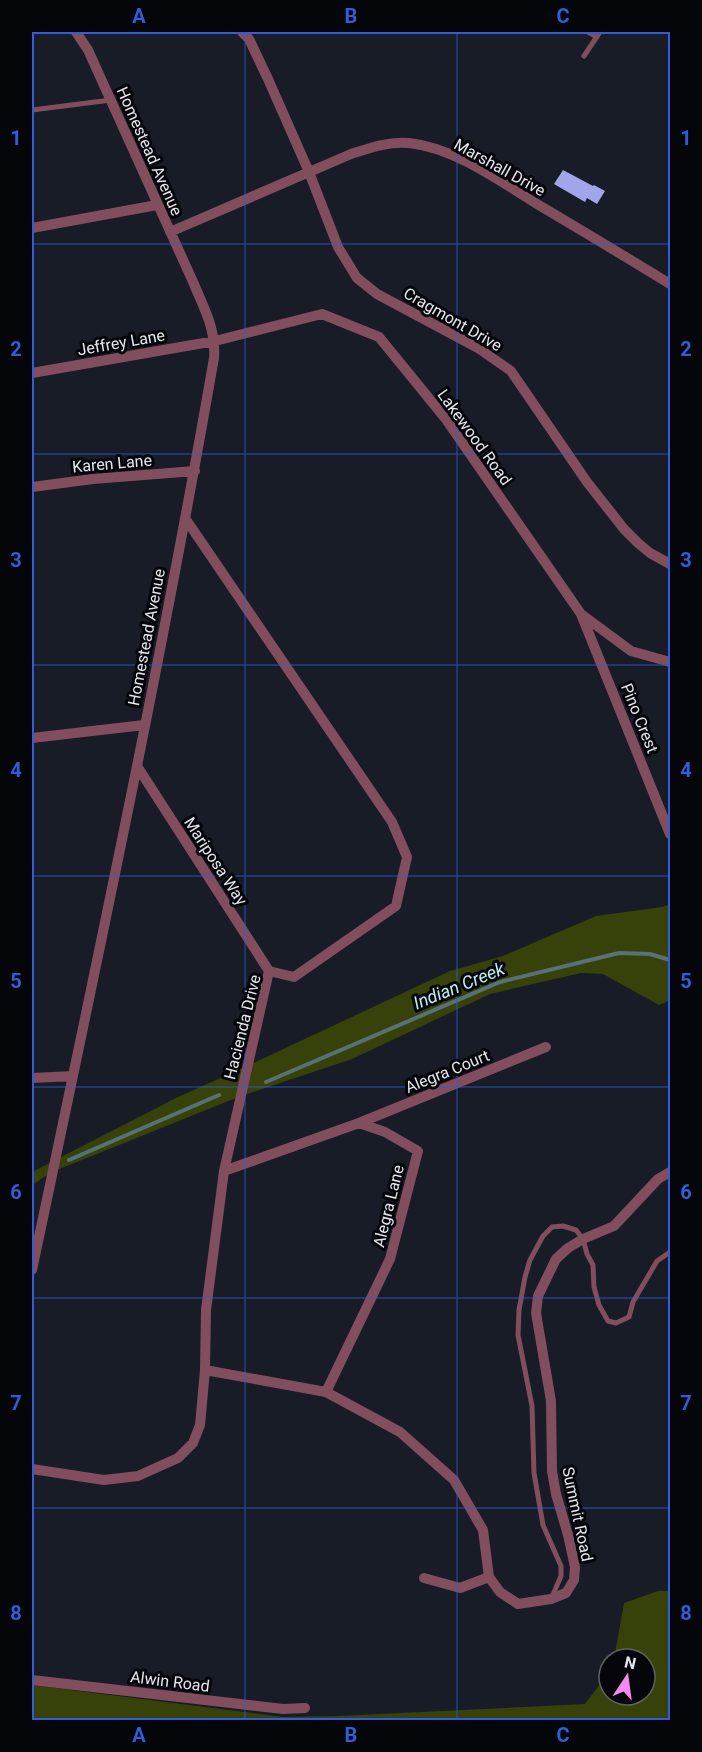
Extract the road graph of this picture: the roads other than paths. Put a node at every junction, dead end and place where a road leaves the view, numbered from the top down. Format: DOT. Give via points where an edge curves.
graph roads {
  1 [pos="76,32"];
  2 [pos="242,32"];
  3 [pos="588,32"];
  4 [pos="599,34"];
  5 [pos="584,56"];
  6 [pos="111,100"];
  7 [pos="32,111"];
  8 [pos="309,172"];
  9 [pos="157,205"];
  10 [pos="32,228"];
  11 [pos="170,232"];
  12 [pos="670,284"];
  13 [pos="215,341"];
  14 [pos="32,373"];
  15 [pos="195,471"];
  16 [pos="32,487"];
  17 [pos="185,518"];
  18 [pos="670,564"];
  19 [pos="581,614"];
  20 [pos="670,662"];
  21 [pos="144,725"];
  22 [pos="32,738"];
  23 [pos="137,766"];
  24 [pos="670,834"];
  25 [pos="269,971"];
  26 [pos="546,1047"];
  27 [pos="73,1076"];
  28 [pos="32,1078"];
  29 [pos="359,1123"];
  30 [pos="224,1171"];
  31 [pos="670,1172"];
  32 [pos="583,1239"];
  33 [pos="670,1252"];
  34 [pos="32,1270"];
  35 [pos="205,1370"];
  36 [pos="326,1392"];
  37 [pos="32,1469"];
  38 [pos="489,1577"];
  39 [pos="424,1578"];
  40 [pos="551,1599"];
  41 [pos="32,1680"];
  42 [pos="305,1708"];
  1 -- 6 [label="street, Homestead Avenue"];
  2 -- 8 [label="street, Cragmont Drive" via="249,39"];
  3 -- 4 [label="lane"];
  4 -- 5 [label="lane"];
  6 -- 7 [label="lane"];
  6 -- 9 [label="street, Homestead Avenue"];
  8 -- 11 [label="street, Marshall Drive"];
  8 -- 12 [label="street, Marshall Drive" via="370,147 408,142 428,147 470,164"];
  8 -- 18 [label="street, Cragmont Drive" via="338,247 357,278 377,294 478,348 511,371 624,529 650,553"];
  9 -- 10 [label="street"];
  9 -- 11 [label="street, Homestead Avenue"];
  11 -- 13 [label="street, Homestead Avenue"];
  13 -- 14 [label="street, Jeffrey Lane"];
  13 -- 15 [label="street, Homestead Avenue"];
  13 -- 19 [label="street, Lakewood Road" via="322,314 379,337 446,418"];
  15 -- 16 [label="street, Karen Lane"];
  15 -- 17 [label="street, Homestead Avenue"];
  17 -- 21 [label="street, Homestead Avenue"];
  17 -- 25 [label="street, Hacienda Drive" via="392,822 407,857 396,906 294,977"];
  19 -- 20 [label="street, Lakewood Road" via="631,651"];
  19 -- 24 [label="street, Pino Crest"];
  21 -- 22 [label="street"];
  21 -- 23 [label="street, Homestead Avenue"];
  23 -- 25 [label="street, Mariposa Way"];
  23 -- 27 [label="street, Homestead Avenue"];
  25 -- 30 [label="street, Hacienda Drive"];
  26 -- 29 [label="street, Alegra Court"];
  27 -- 28 [label="street"];
  27 -- 34 [label="street, Homestead Avenue"];
  29 -- 30 [label="street"];
  29 -- 36 [label="street, Alegra Lane" via="385,1132 418,1151 390,1259"];
  30 -- 35 [label="street, Hacienda Drive" via="206,1311"];
  31 -- 32 [label="street, Summit Road" via="658,1179 614,1226"];
  32 -- 33 [label="lane" via="593,1265 599,1305 608,1321 616,1323 629,1317 633,1302 657,1261"];
  32 -- 40 [label="street, Summit Road" via="556,1259 538,1296 536,1313 551,1401 552,1471 575,1567 574,1580 566,1593"];
  32 -- 40 [label="lane" via="576,1230 563,1226 552,1227 543,1236 530,1260 519,1310 518,1335 532,1406 534,1473 543,1525 561,1566"];
  35 -- 36 [label="street"];
  35 -- 37 [label="street, Hacienda Drive" via="200,1425 193,1443 178,1458 138,1476 104,1480"];
  36 -- 38 [label="street" via="400,1432 454,1480 483,1530"];
  38 -- 39 [label="street" via="460,1588"];
  38 -- 40 [label="street" via="500,1592 518,1604"];
  41 -- 42 [label="street, Alwin Road" via="283,1709"];
}
